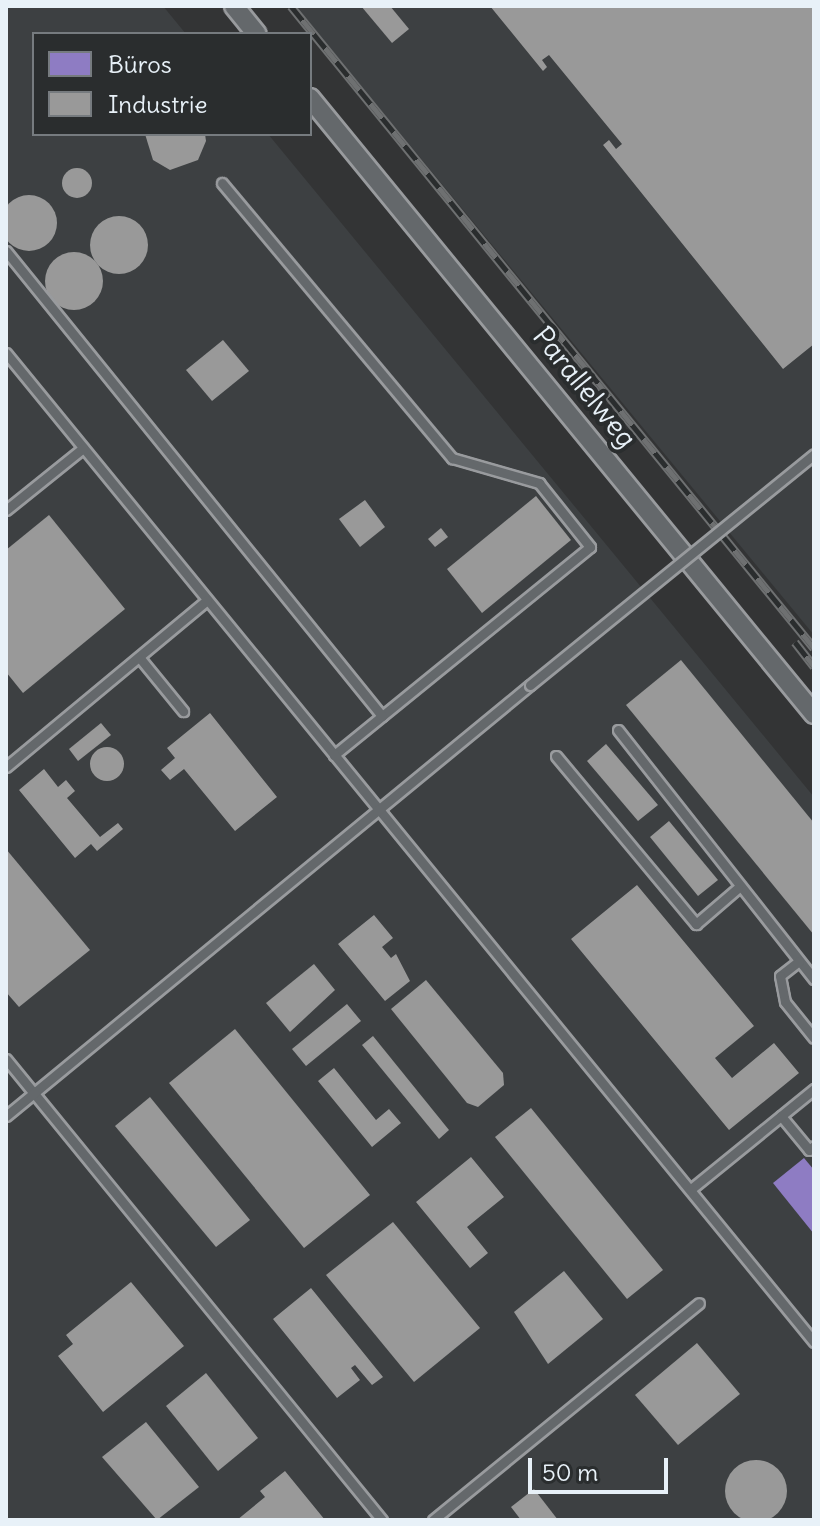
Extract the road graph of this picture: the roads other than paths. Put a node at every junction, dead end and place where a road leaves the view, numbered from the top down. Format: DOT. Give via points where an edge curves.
graph roads {
  1 [pos="234,6"];
  2 [pos="255,32"];
  3 [pos="312,100"];
  4 [pos="222,183"];
  5 [pos="6,251"];
  6 [pos="6,353"];
  7 [pos="83,448"];
  8 [pos="814,454"];
  9 [pos="6,510"];
  10 [pos="207,600"];
  11 [pos="139,657"];
  12 [pos="183,711"];
  13 [pos="814,714"];
  14 [pos="382,716"];
  15 [pos="618,730"];
  16 [pos="334,755"];
  17 [pos="556,756"];
  18 [pos="6,767"];
  19 [pos="378,808"];
  20 [pos="738,888"];
  21 [pos="799,961"];
  22 [pos="814,979"];
  23 [pos="814,1038"];
  24 [pos="6,1059"];
  25 [pos="814,1089"];
  26 [pos="33,1093"];
  27 [pos="6,1116"];
  28 [pos="781,1116"];
  29 [pos="814,1146"];
  30 [pos="691,1189"];
  31 [pos="699,1303"];
  32 [pos="814,1342"];
  33 [pos="382,1520"];
  34 [pos="433,1520"];
  1 -- 2 [label="street"];
  3 -- 13 [label="street, Parallelweg"];
  4 -- 14 [label="lane" via="452,458 539,483 590,547"];
  5 -- 14 [label="lane"];
  6 -- 7 [label="lane"];
  7 -- 9 [label="lane"];
  7 -- 10 [label="lane"];
  8 -- 19 [label="lane, bridge"];
  10 -- 11 [label="lane"];
  10 -- 16 [label="lane"];
  11 -- 12 [label="lane"];
  11 -- 18 [label="lane"];
  14 -- 16 [label="lane"];
  15 -- 20 [label="lane"];
  16 -- 19 [label="lane"];
  17 -- 20 [label="lane" via="696,924"];
  19 -- 26 [label="lane"];
  19 -- 30 [label="lane"];
  20 -- 21 [label="lane"];
  21 -- 22 [label="lane"];
  21 -- 23 [label="lane" via="780,976 785,1002"];
  24 -- 26 [label="lane"];
  25 -- 28 [label="lane"];
  26 -- 27 [label="lane"];
  26 -- 33 [label="lane"];
  28 -- 29 [label="lane" via="809,1150"];
  28 -- 30 [label="lane"];
  30 -- 32 [label="lane"];
  31 -- 34 [label="lane"];
}
